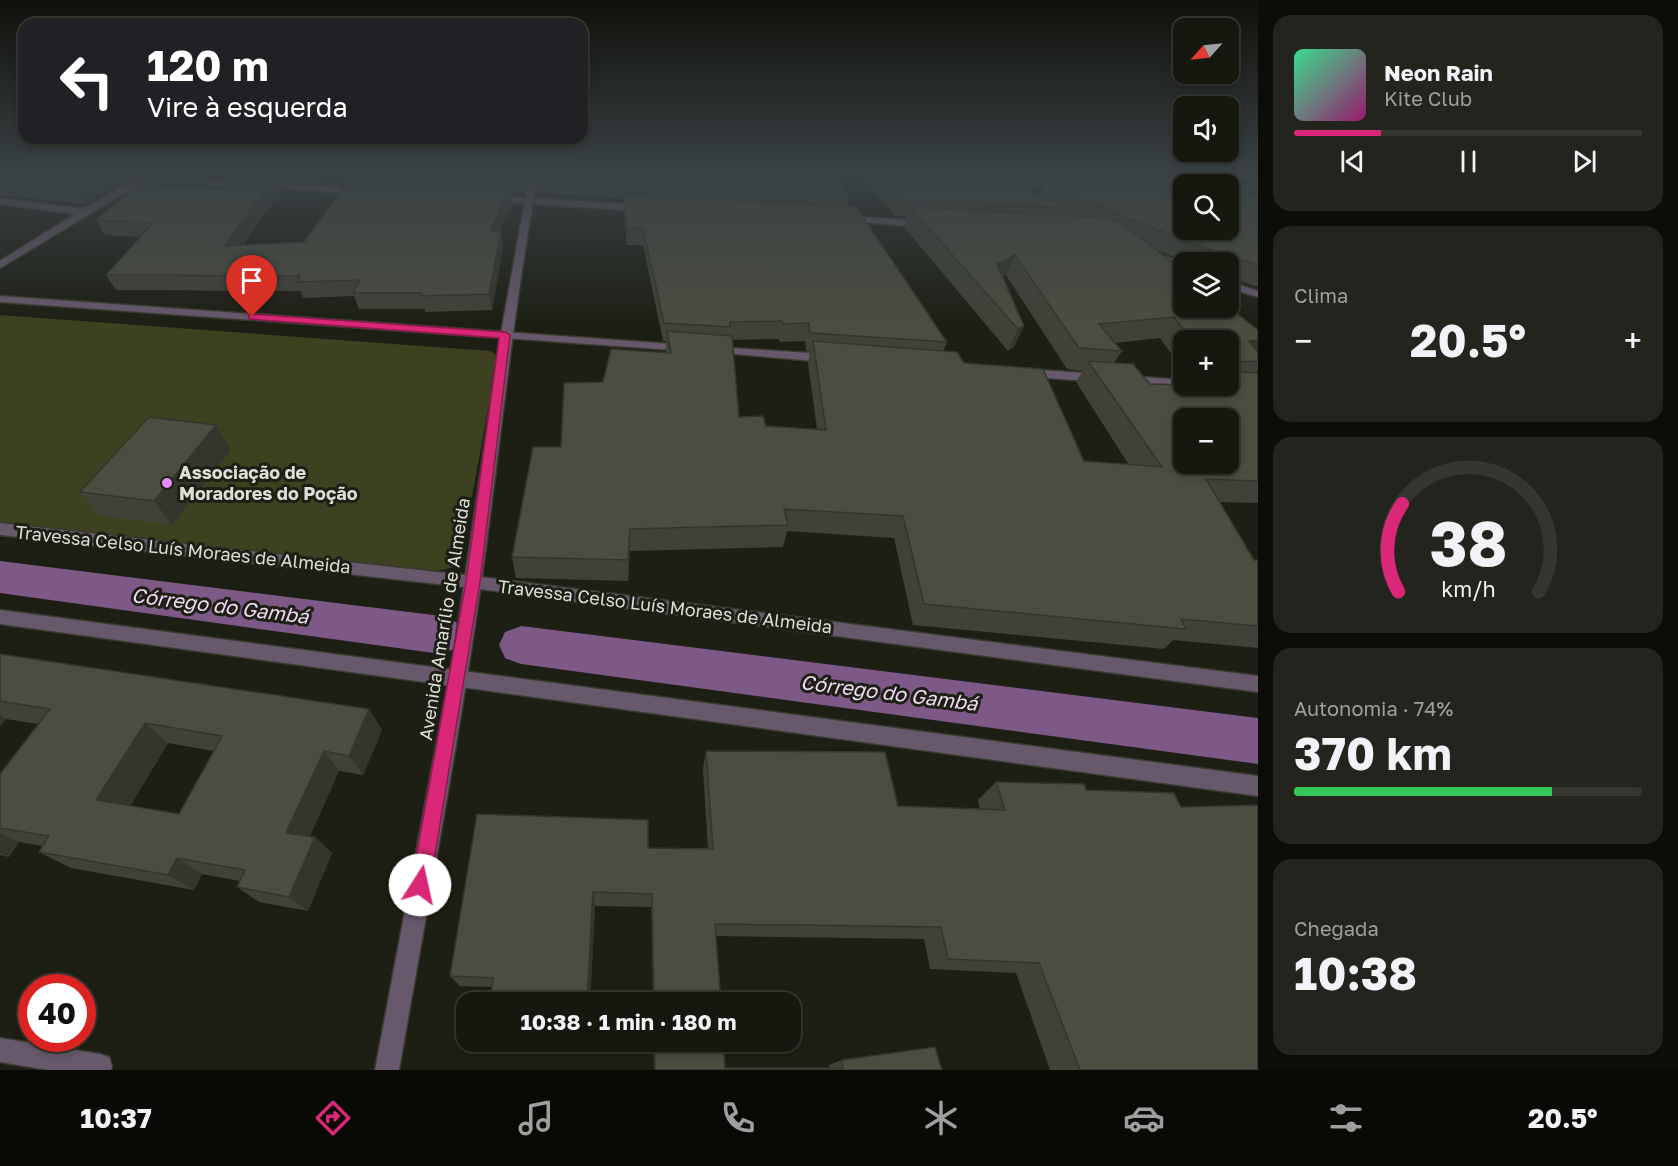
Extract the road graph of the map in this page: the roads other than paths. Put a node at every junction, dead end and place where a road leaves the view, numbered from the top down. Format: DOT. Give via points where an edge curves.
graph roads {
  1 [pos="67,223"];
  2 [pos="524,223"];
  3 [pos="913,223"];
  4 [pos="933,224"];
  5 [pos="1141,250"];
  6 [pos="1173,263"];
  7 [pos="0,265"];
  8 [pos="1239,288"];
  9 [pos="1258,294"];
  10 [pos="0,299"];
  11 [pos="505,335"];
  12 [pos="838,359"];
  13 [pos="1017,372"];
  14 [pos="1173,383"];
  15 [pos="0,530"];
  16 [pos="473,582"];
  17 [pos="0,617"];
  18 [pos="458,677"];
  19 [pos="1258,684"];
  20 [pos="1258,786"];
  21 [pos="0,1050"];
  22 [pos="100,1066"];
  23 [pos="387,1070"];
  1 -- 7 [label="street"];
  2 -- 11 [label="street, Avenida Amarílio de Almeida"];
  3 -- 4 [label="street"];
  5 -- 6 [label="street"];
  8 -- 9 [label="street"];
  10 -- 11 [label="street"];
  11 -- 12 [label="street"];
  11 -- 16 [label="street, Avenida Amarílio de Almeida"];
  13 -- 14 [label="street"];
  15 -- 16 [label="street, Travessa Celso Luís Moraes de Almeida"];
  16 -- 18 [label="street, Avenida Amarílio de Almeida"];
  16 -- 19 [label="street, Travessa Celso Luís Moraes de Almeida"];
  17 -- 18 [label="street"];
  18 -- 20 [label="street"];
  18 -- 23 [label="street, Avenida Amarílio de Almeida"];
  21 -- 22 [label="street"];
}
